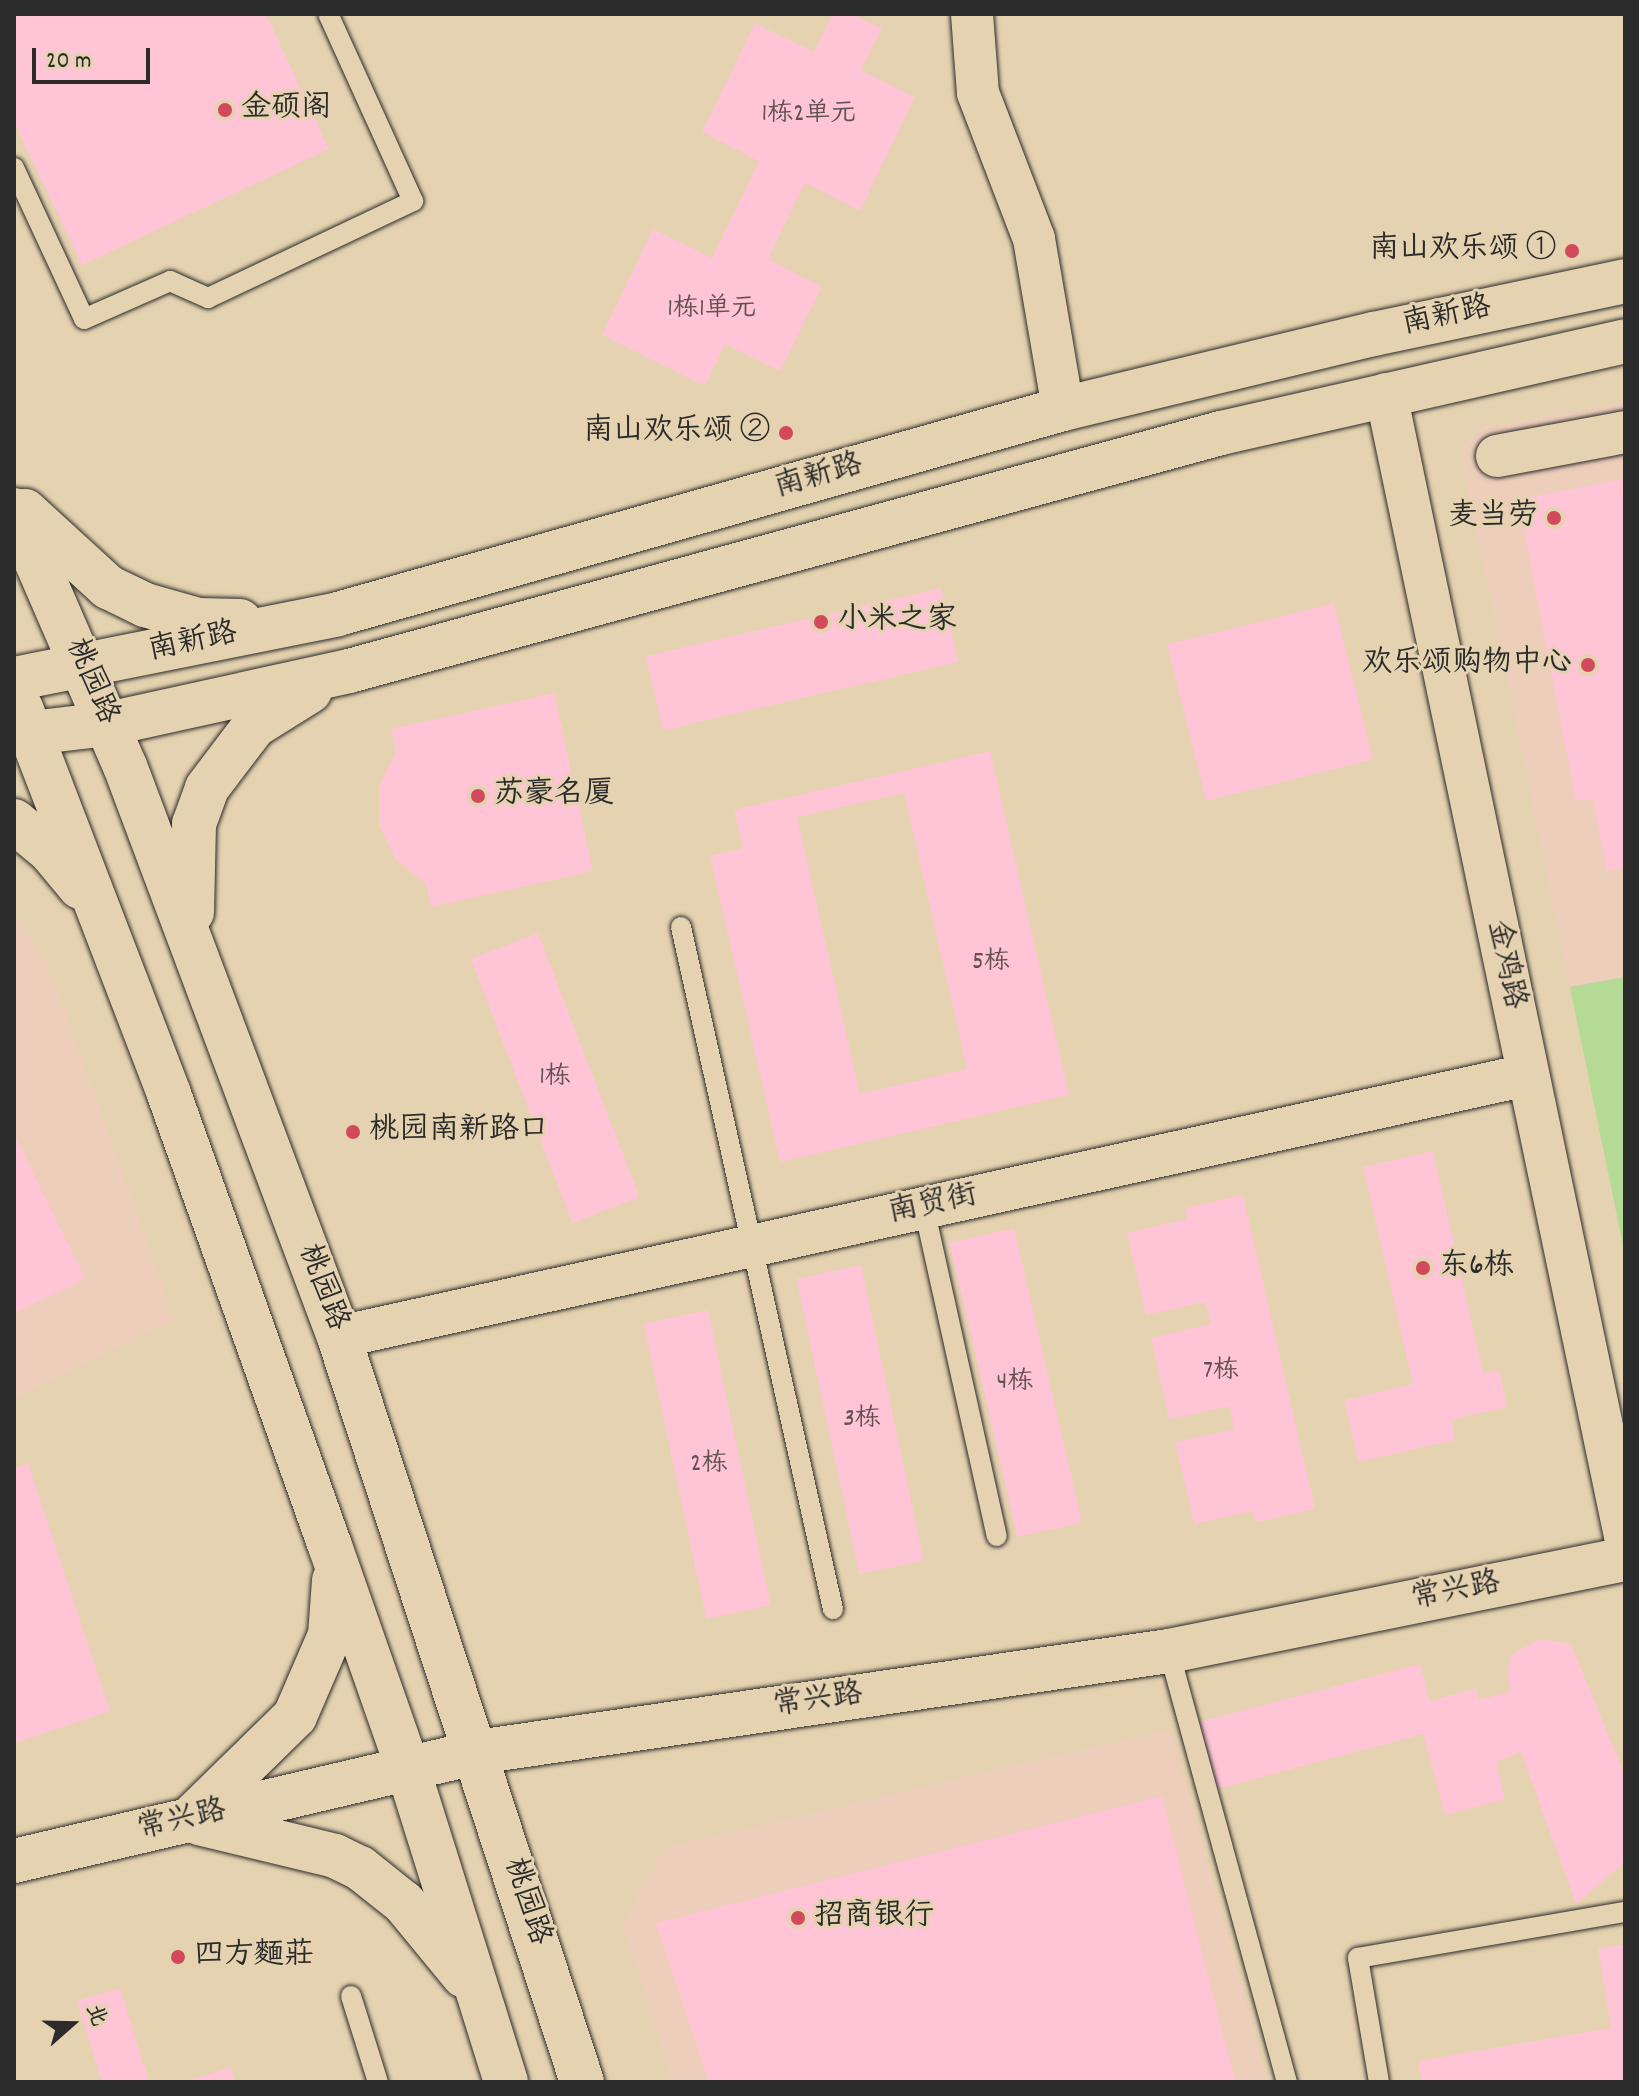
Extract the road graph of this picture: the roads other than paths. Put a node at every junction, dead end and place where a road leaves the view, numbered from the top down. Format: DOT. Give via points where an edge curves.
graph roads {
  1 [pos="328,14"];
  2 [pos="972,14"];
  3 [pos="14,168"];
  4 [pos="1625,281"];
  5 [pos="1625,341"];
  6 [pos="1386,394"];
  7 [pos="1063,409"];
  8 [pos="1625,432"];
  9 [pos="1497,456"];
  10 [pos="14,501"];
  11 [pos="14,510"];
  12 [pos="338,614"];
  13 [pos="83,666"];
  14 [pos="349,671"];
  15 [pos="14,679"];
  16 [pos="14,691"];
  17 [pos="108,724"];
  18 [pos="22,734"];
  19 [pos="14,821"];
  20 [pos="681,927"];
  21 [pos="109,937"];
  22 [pos="198,962"];
  23 [pos="1527,1075"];
  24 [pos="924,1208"];
  25 [pos="752,1246"];
  26 [pos="339,1337"];
  27 [pos="997,1536"];
  28 [pos="1625,1536"];
  29 [pos="330,1546"];
  30 [pos="1625,1559"];
  31 [pos="833,1609"];
  32 [pos="1169,1651"];
  33 [pos="478,1752"];
  34 [pos="408,1769"];
  35 [pos="189,1820"];
  36 [pos="14,1861"];
  37 [pos="1625,1912"];
  38 [pos="479,1994"];
  39 [pos="351,1996"];
  40 [pos="378,2082"];
  41 [pos="506,2082"];
  42 [pos="582,2082"];
  43 [pos="1287,2082"];
  44 [pos="1379,2082"];
  1 -- 3 [label="lane" via="413,201 208,298 170,281 84,319"];
  2 -- 7 [label="street" via="978,93 1034,239"];
  4 -- 7 [label="main road, 南新路" via="1374,334"];
  5 -- 6 [label="main road, 南新路"];
  6 -- 14 [label="main road, 南新路" via="1049,478"];
  6 -- 23 [label="street, 金鸡路"];
  7 -- 12 [label="main road, 南新路"];
  8 -- 9 [label="street"];
  10 -- 12 [label="main road" via="108,587 145,605 198,620"];
  11 -- 13 [label="main road, 桃园路"];
  12 -- 13 [label="main road, 南新路"];
  13 -- 15 [label="main road, 南新路"];
  13 -- 17 [label="main road, 桃园路"];
  14 -- 17 [label="main road, 南新路"];
  14 -- 22 [label="main road" via="254,726 207,788 194,824 189,874"];
  16 -- 18 [label="main road"];
  17 -- 18 [label="main road, 南新路"];
  17 -- 22 [label="main road, 桃园路"];
  18 -- 21 [label="main road"];
  19 -- 21 [label="main road" via="50,851 84,891"];
  20 -- 25 [label="lane"];
  21 -- 29 [label="main road"];
  22 -- 26 [label="main road, 桃园路"];
  23 -- 24 [label="street, 南贸街"];
  23 -- 28 [label="street, 金鸡路"];
  24 -- 25 [label="street, 南贸街"];
  24 -- 27 [label="lane"];
  25 -- 26 [label="street, 南贸街"];
  25 -- 31 [label="lane"];
  26 -- 33 [label="main road, 桃园路"];
  29 -- 34 [label="main road"];
  29 -- 35 [label="main road" via="330,1635 310,1691 277,1739"];
  30 -- 32 [label="main road, 常兴路"];
  32 -- 33 [label="main road, 常兴路"];
  32 -- 43 [label="lane"];
  33 -- 34 [label="main road, 常兴路"];
  33 -- 42 [label="main road, 桃园路"];
  34 -- 35 [label="main road, 常兴路"];
  34 -- 38 [label="main road"];
  35 -- 36 [label="main road, 常兴路"];
  35 -- 38 [label="main road" via="360,1868 404,1903"];
  37 -- 44 [label="lane" via="1358,1958"];
  38 -- 41 [label="main road"];
  39 -- 40 [label="lane"];
}
